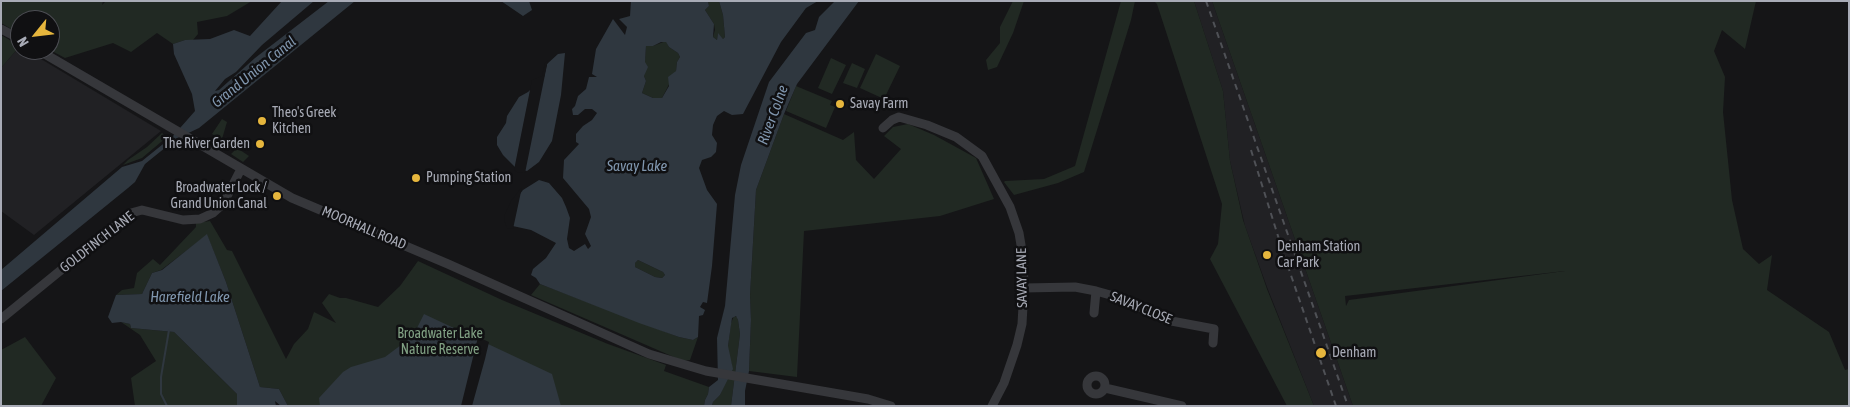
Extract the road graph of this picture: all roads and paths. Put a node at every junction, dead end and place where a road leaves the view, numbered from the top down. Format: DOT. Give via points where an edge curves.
graph roads {
  1 [pos="55,60"];
  2 [pos="883,128"];
  3 [pos="241,169"];
  4 [pos="1024,288"];
  5 [pos="1096,291"];
  6 [pos="1094,312"];
  7 [pos="1,319"];
  8 [pos="1213,344"];
  9 [pos="1105,388"];
  10 [pos="891,406"];
  11 [pos="992,406"];
  12 [pos="1182,406"];
  1 -- 3 [label="street, MOORHALL ROAD"];
  2 -- 4 [label="street, SAVAY LANE" via="899,118 927,125 956,137 982,156 1010,207 1020,233"];
  3 -- 7 [label="street, GOLDFINCH LANE" via="223,204 213,213 183,220 142,210 131,213"];
  3 -- 10 [label="street, MOORHALL ROAD" via="292,198 649,354 706,371 868,399"];
  4 -- 5 [label="street, SAVAY CLOSE" via="1075,287"];
  4 -- 11 [label="street, SAVAY LANE" via="1018,345"];
  5 -- 6 [label="street"];
  5 -- 8 [label="street, SAVAY CLOSE" via="1121,298 1166,320 1214,329"];
  9 -- 12 [label="street"];
}
